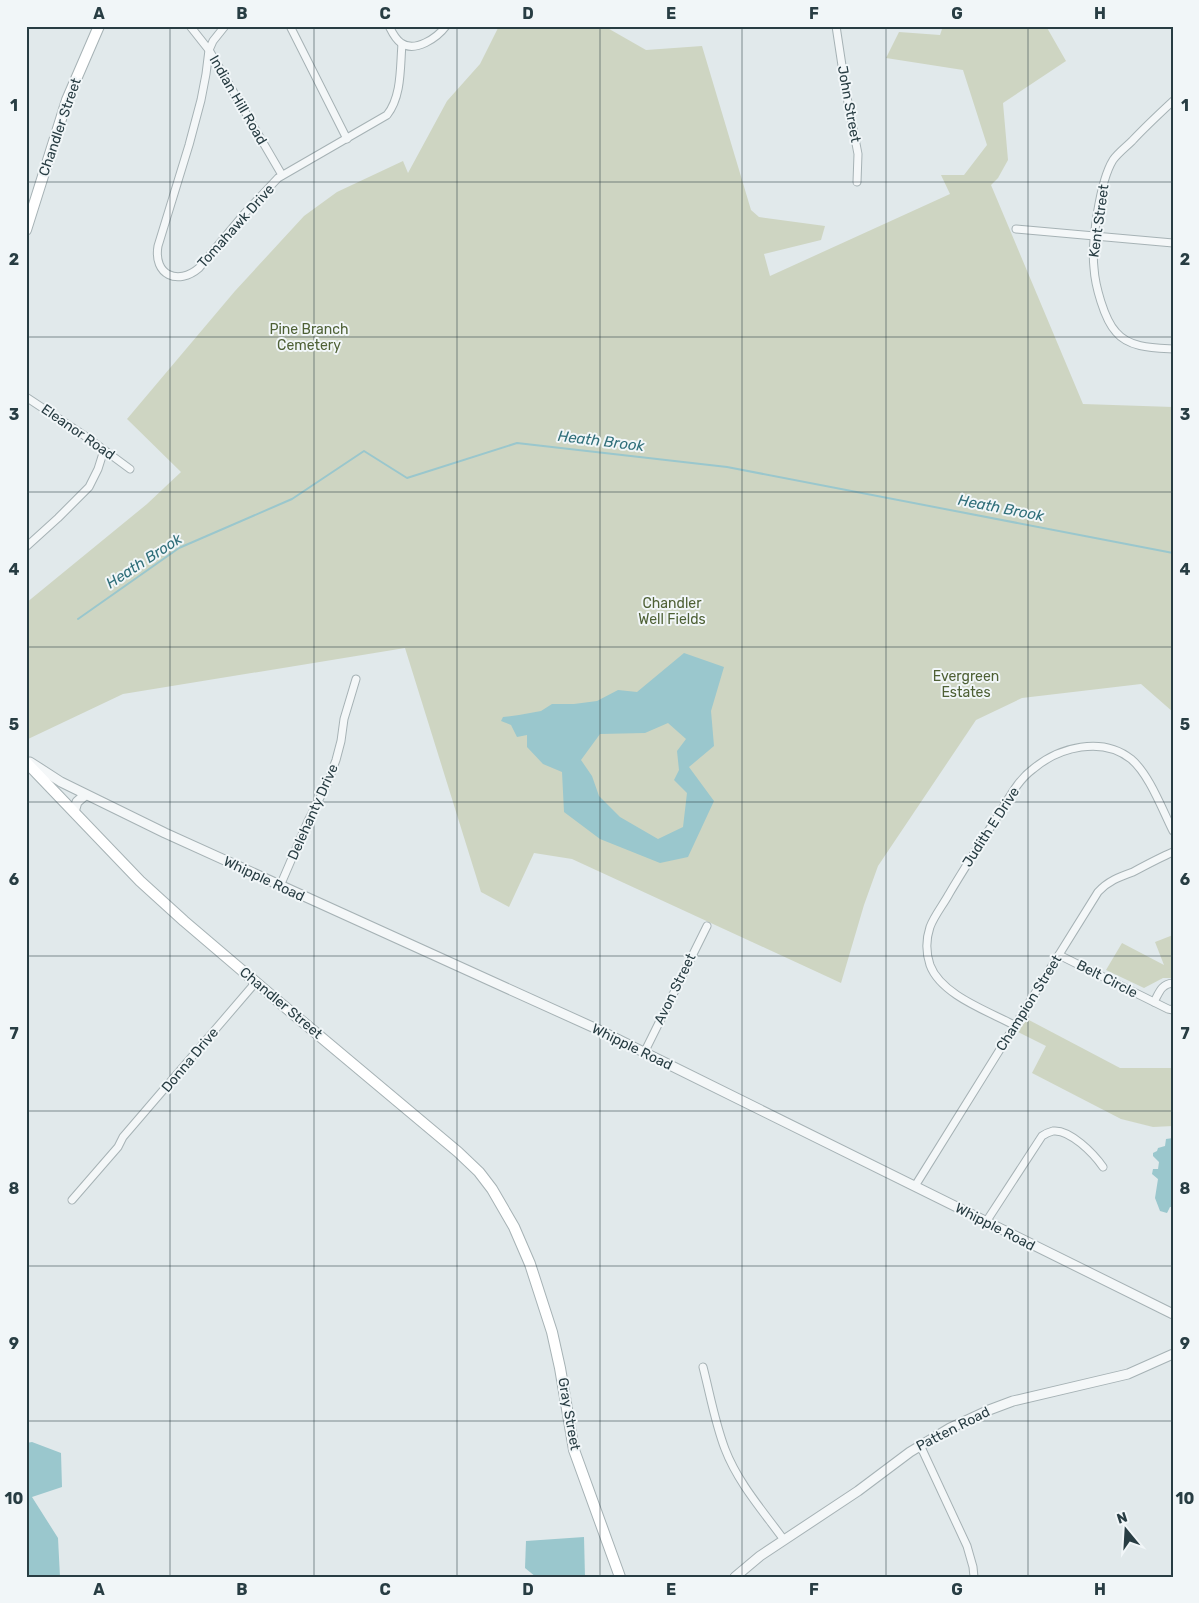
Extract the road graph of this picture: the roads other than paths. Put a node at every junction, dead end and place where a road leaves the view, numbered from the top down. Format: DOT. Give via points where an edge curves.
graph roads {
  1 [pos="99,26"];
  2 [pos="190,26"];
  3 [pos="225,26"];
  4 [pos="290,26"];
  5 [pos="390,26"];
  6 [pos="446,26"];
  7 [pos="836,26"];
  8 [pos="402,44"];
  9 [pos="209,50"];
  10 [pos="1173,101"];
  11 [pos="347,138"];
  12 [pos="282,175"];
  13 [pos="857,182"];
  14 [pos="1016,229"];
  15 [pos="26,230"];
  16 [pos="1095,236"];
  17 [pos="1173,242"];
  18 [pos="1173,349"];
  19 [pos="26,396"];
  20 [pos="104,450"];
  21 [pos="130,469"];
  22 [pos="26,547"];
  23 [pos="356,679"];
  24 [pos="26,759"];
  25 [pos="26,762"];
  26 [pos="85,794"];
  27 [pos="74,812"];
  28 [pos="1173,831"];
  29 [pos="1173,852"];
  30 [pos="280,886"];
  31 [pos="707,926"];
  32 [pos="1059,955"];
  33 [pos="256,982"];
  34 [pos="1173,983"];
  35 [pos="1154,1002"];
  36 [pos="1173,1010"];
  37 [pos="1014,1026"];
  38 [pos="644,1053"];
  39 [pos="1102,1167"];
  40 [pos="915,1186"];
  41 [pos="72,1200"];
  42 [pos="986,1222"];
  43 [pos="524,1250"];
  44 [pos="1173,1314"];
  45 [pos="1173,1354"];
  46 [pos="703,1367"];
  47 [pos="920,1445"];
  48 [pos="784,1540"];
  49 [pos="620,1577"];
  50 [pos="735,1577"];
  51 [pos="974,1577"];
  1 -- 15 [label="main road, Chandler Street" via="66,100"];
  2 -- 9 [label="street, Indian Hill Road"];
  3 -- 9 [label="street, Tomahawk Drive"];
  4 -- 11 [label="street"];
  5 -- 8 [label="street"];
  6 -- 8 [label="street" via="429,42"];
  7 -- 13 [label="street, John Street" via="858,154"];
  8 -- 11 [label="street, Tomahawk Drive" via="397,91 390,111"];
  9 -- 12 [label="street, Indian Hill Road"];
  9 -- 12 [label="street, Tomahawk Drive" via="201,100 158,246 160,267 178,276 187,276 195,271"];
  10 -- 16 [label="street, Kent Street" via="1114,158 1102,187"];
  11 -- 12 [label="street, Tomahawk Drive"];
  14 -- 16 [label="street"];
  16 -- 17 [label="street"];
  16 -- 18 [label="street, Kent Street" via="1094,273 1103,307 1116,333 1138,345"];
  19 -- 20 [label="street, Eleanor Road"];
  20 -- 21 [label="street, Eleanor Road"];
  20 -- 22 [label="street" via="90,487"];
  23 -- 30 [label="street, Delehanty Drive" via="336,760"];
  24 -- 26 [label="street, Whipple Road"];
  25 -- 27 [label="main road, Chandler Street"];
  26 -- 27 [label="street" via="77,802"];
  26 -- 30 [label="street, Whipple Road"];
  27 -- 33 [label="main road, Chandler Street" via="140,880"];
  28 -- 37 [label="street, Judith E Drive" via="1138,766 1113,749 1101,746 1068,750 1032,769 1019,783 934,919 927,941 931,966 939,981 963,999"];
  29 -- 32 [label="street, Champion Street" via="1106,884 1090,902"];
  30 -- 38 [label="street, Whipple Road"];
  31 -- 38 [label="street, Avon Street"];
  32 -- 35 [label="street, Belt Circle"];
  32 -- 37 [label="street, Champion Street"];
  33 -- 41 [label="street, Donna Drive"];
  33 -- 43 [label="main road, Chandler Street" via="472,1166 506,1210"];
  34 -- 35 [label="street, Belt Circle" via="1162,988"];
  35 -- 36 [label="street, Belt Circle"];
  37 -- 40 [label="street, Champion Street"];
  38 -- 40 [label="street, Whipple Road"];
  39 -- 42 [label="street" via="1096,1157 1077,1141 1058,1131 1047,1133"];
  40 -- 42 [label="street, Whipple Road"];
  42 -- 44 [label="street, Whipple Road"];
  43 -- 49 [label="main road, Gray Street" via="551,1326 578,1463"];
  45 -- 47 [label="street, Patten Road" via="1128,1374 1007,1403"];
  46 -- 48 [label="street" via="729,1459"];
  47 -- 48 [label="street, Patten Road"];
  47 -- 51 [label="street" via="968,1546"];
  48 -- 50 [label="street, Patten Road"];
}
